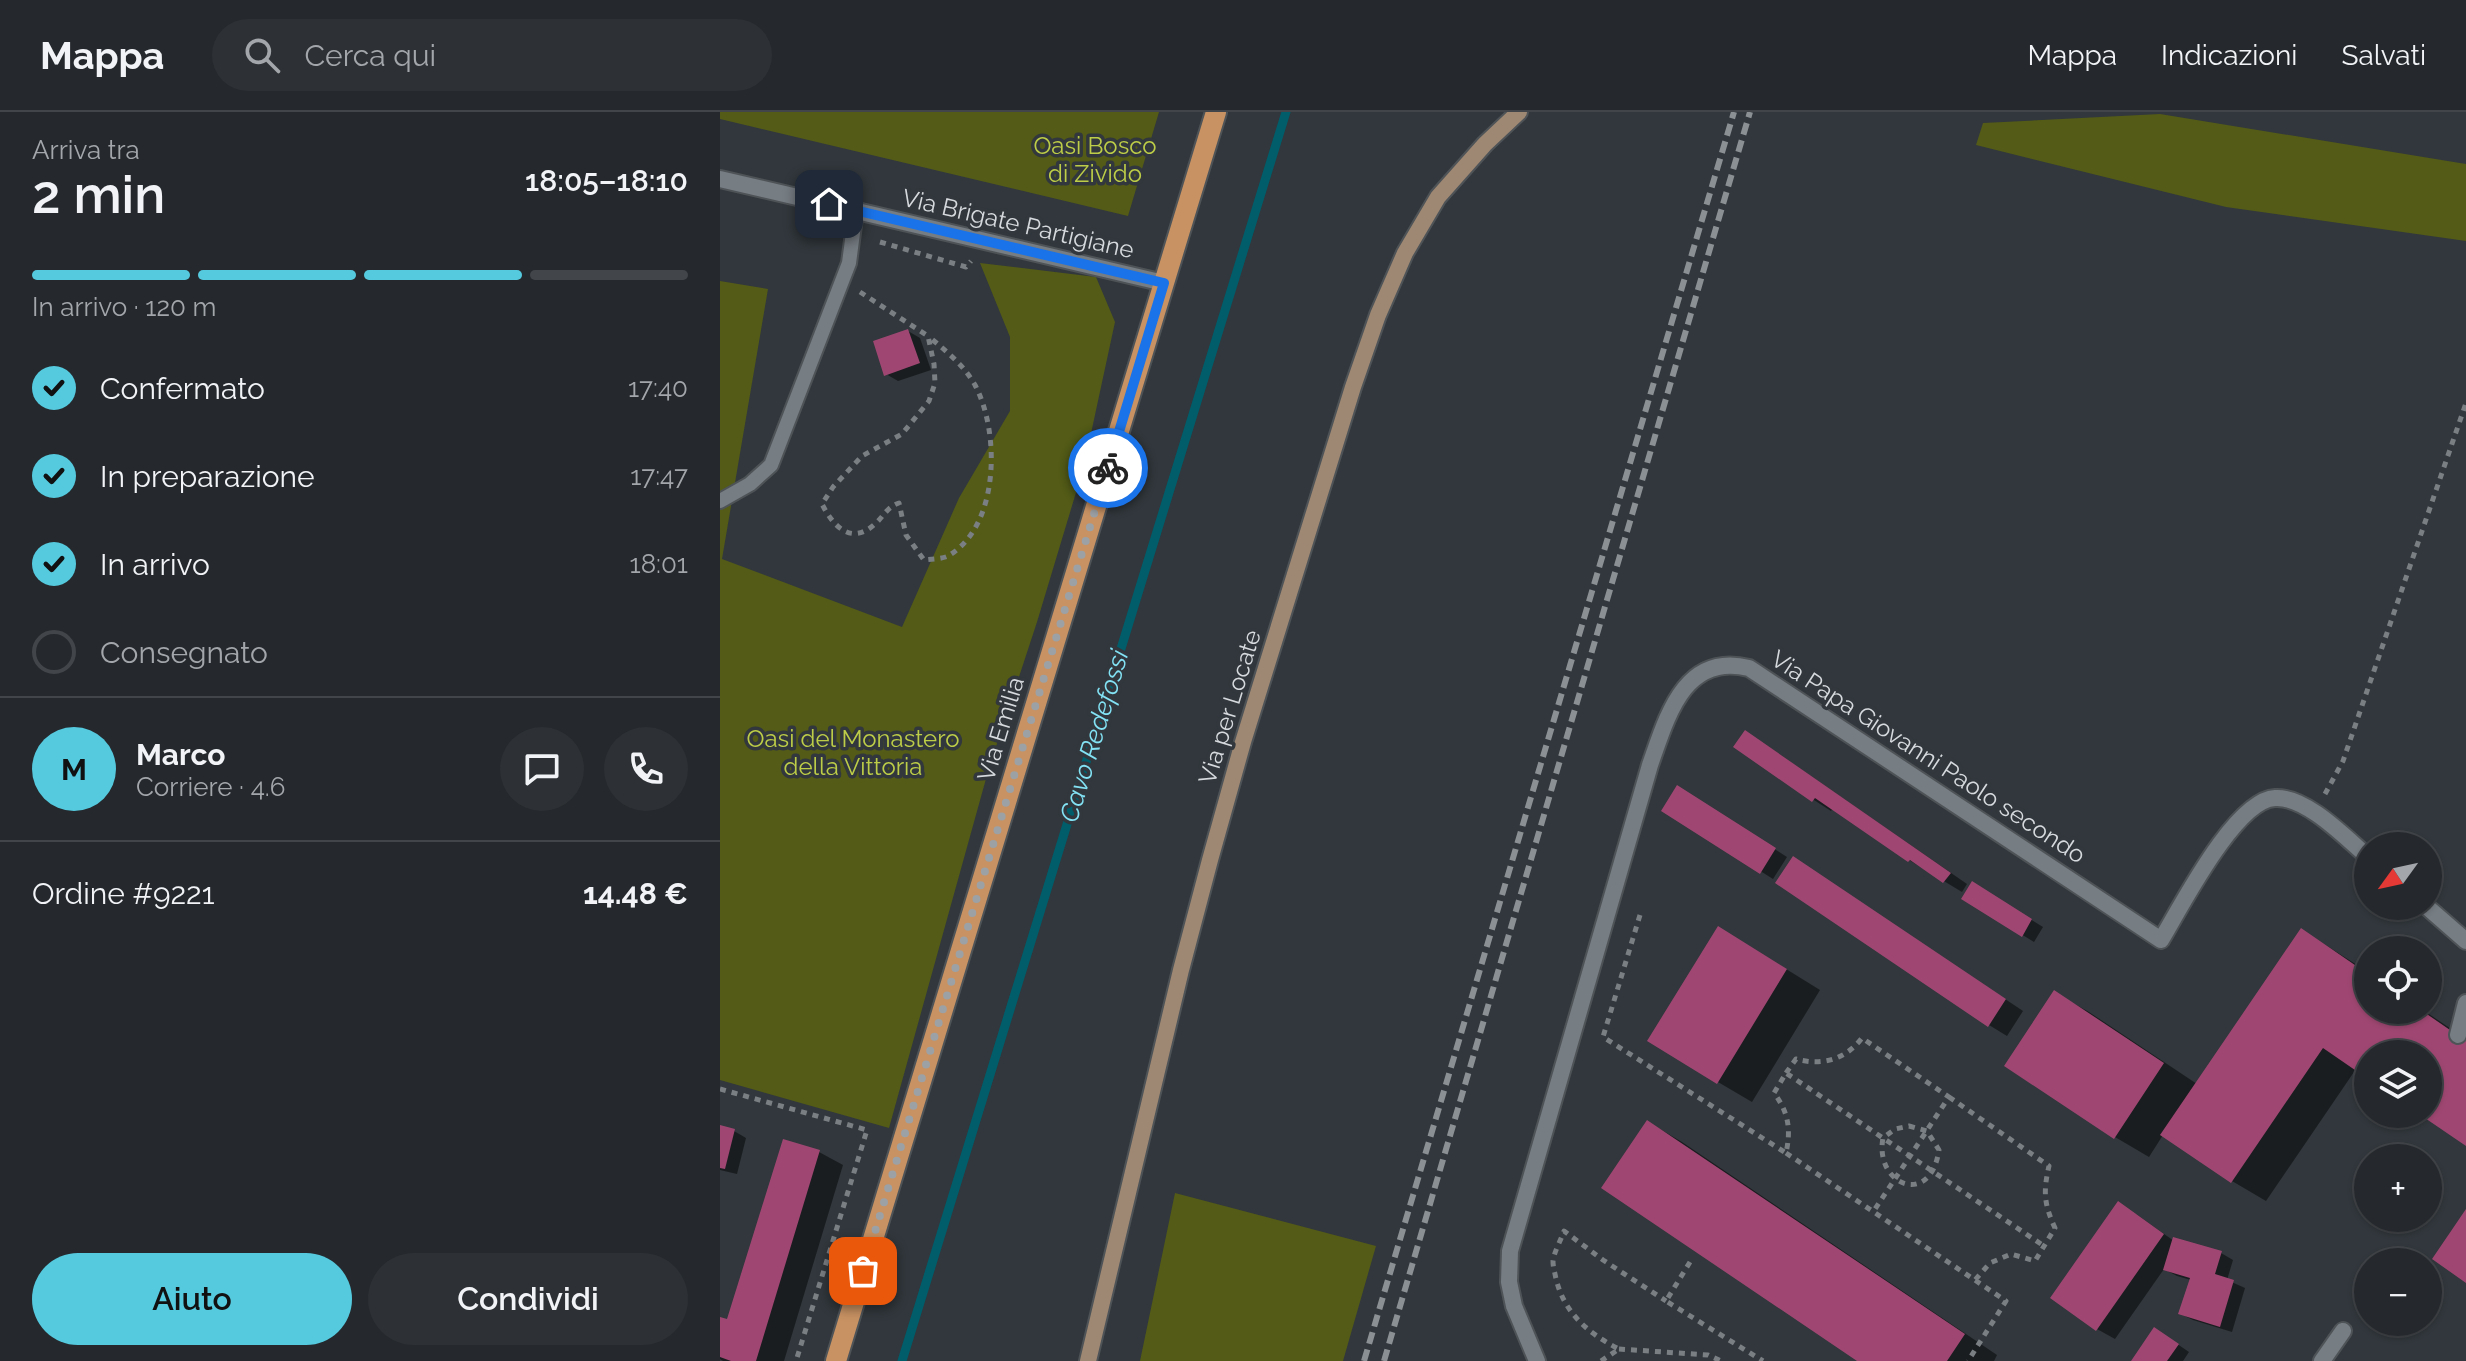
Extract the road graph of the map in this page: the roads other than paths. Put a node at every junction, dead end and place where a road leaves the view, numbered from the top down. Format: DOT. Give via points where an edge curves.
graph roads {
  1 [pos="1216,112"];
  2 [pos="1519,112"];
  3 [pos="720,179"];
  4 [pos="856,210"];
  5 [pos="1164,283"];
  6 [pos="720,501"];
  7 [pos="2354,845"];
  8 [pos="2442,920"];
  9 [pos="2466,941"];
  10 [pos="2466,1003"];
  11 [pos="2458,1035"];
  12 [pos="2343,1331"];
  13 [pos="836,1361"];
  14 [pos="1088,1361"];
  15 [pos="1537,1361"];
  16 [pos="2322,1361"];
  1 -- 5 [label="main road, Via Emilia"];
  2 -- 14 [label="main road, Via per Locate" via="1438,197 1405,253 1353,387 1210,860"];
  3 -- 4 [label="street, Via Brigate Partigiane"];
  4 -- 5 [label="street, Via Brigate Partigiane"];
  4 -- 6 [label="lane" via="849,263 771,465"];
  5 -- 13 [label="main road, Via Emilia"];
  7 -- 15 [label="street, Via Papa Giovanni Paolo secondo" via="2311,810 2275,798 2262,802 2219,843 2161,940 1749,668 1712,666 1700,673 1670,708 1650,765 1510,1251 1514,1306"];
  8 -- 9 [label="street"];
  10 -- 11 [label="street"];
  12 -- 16 [label="street"];
}
